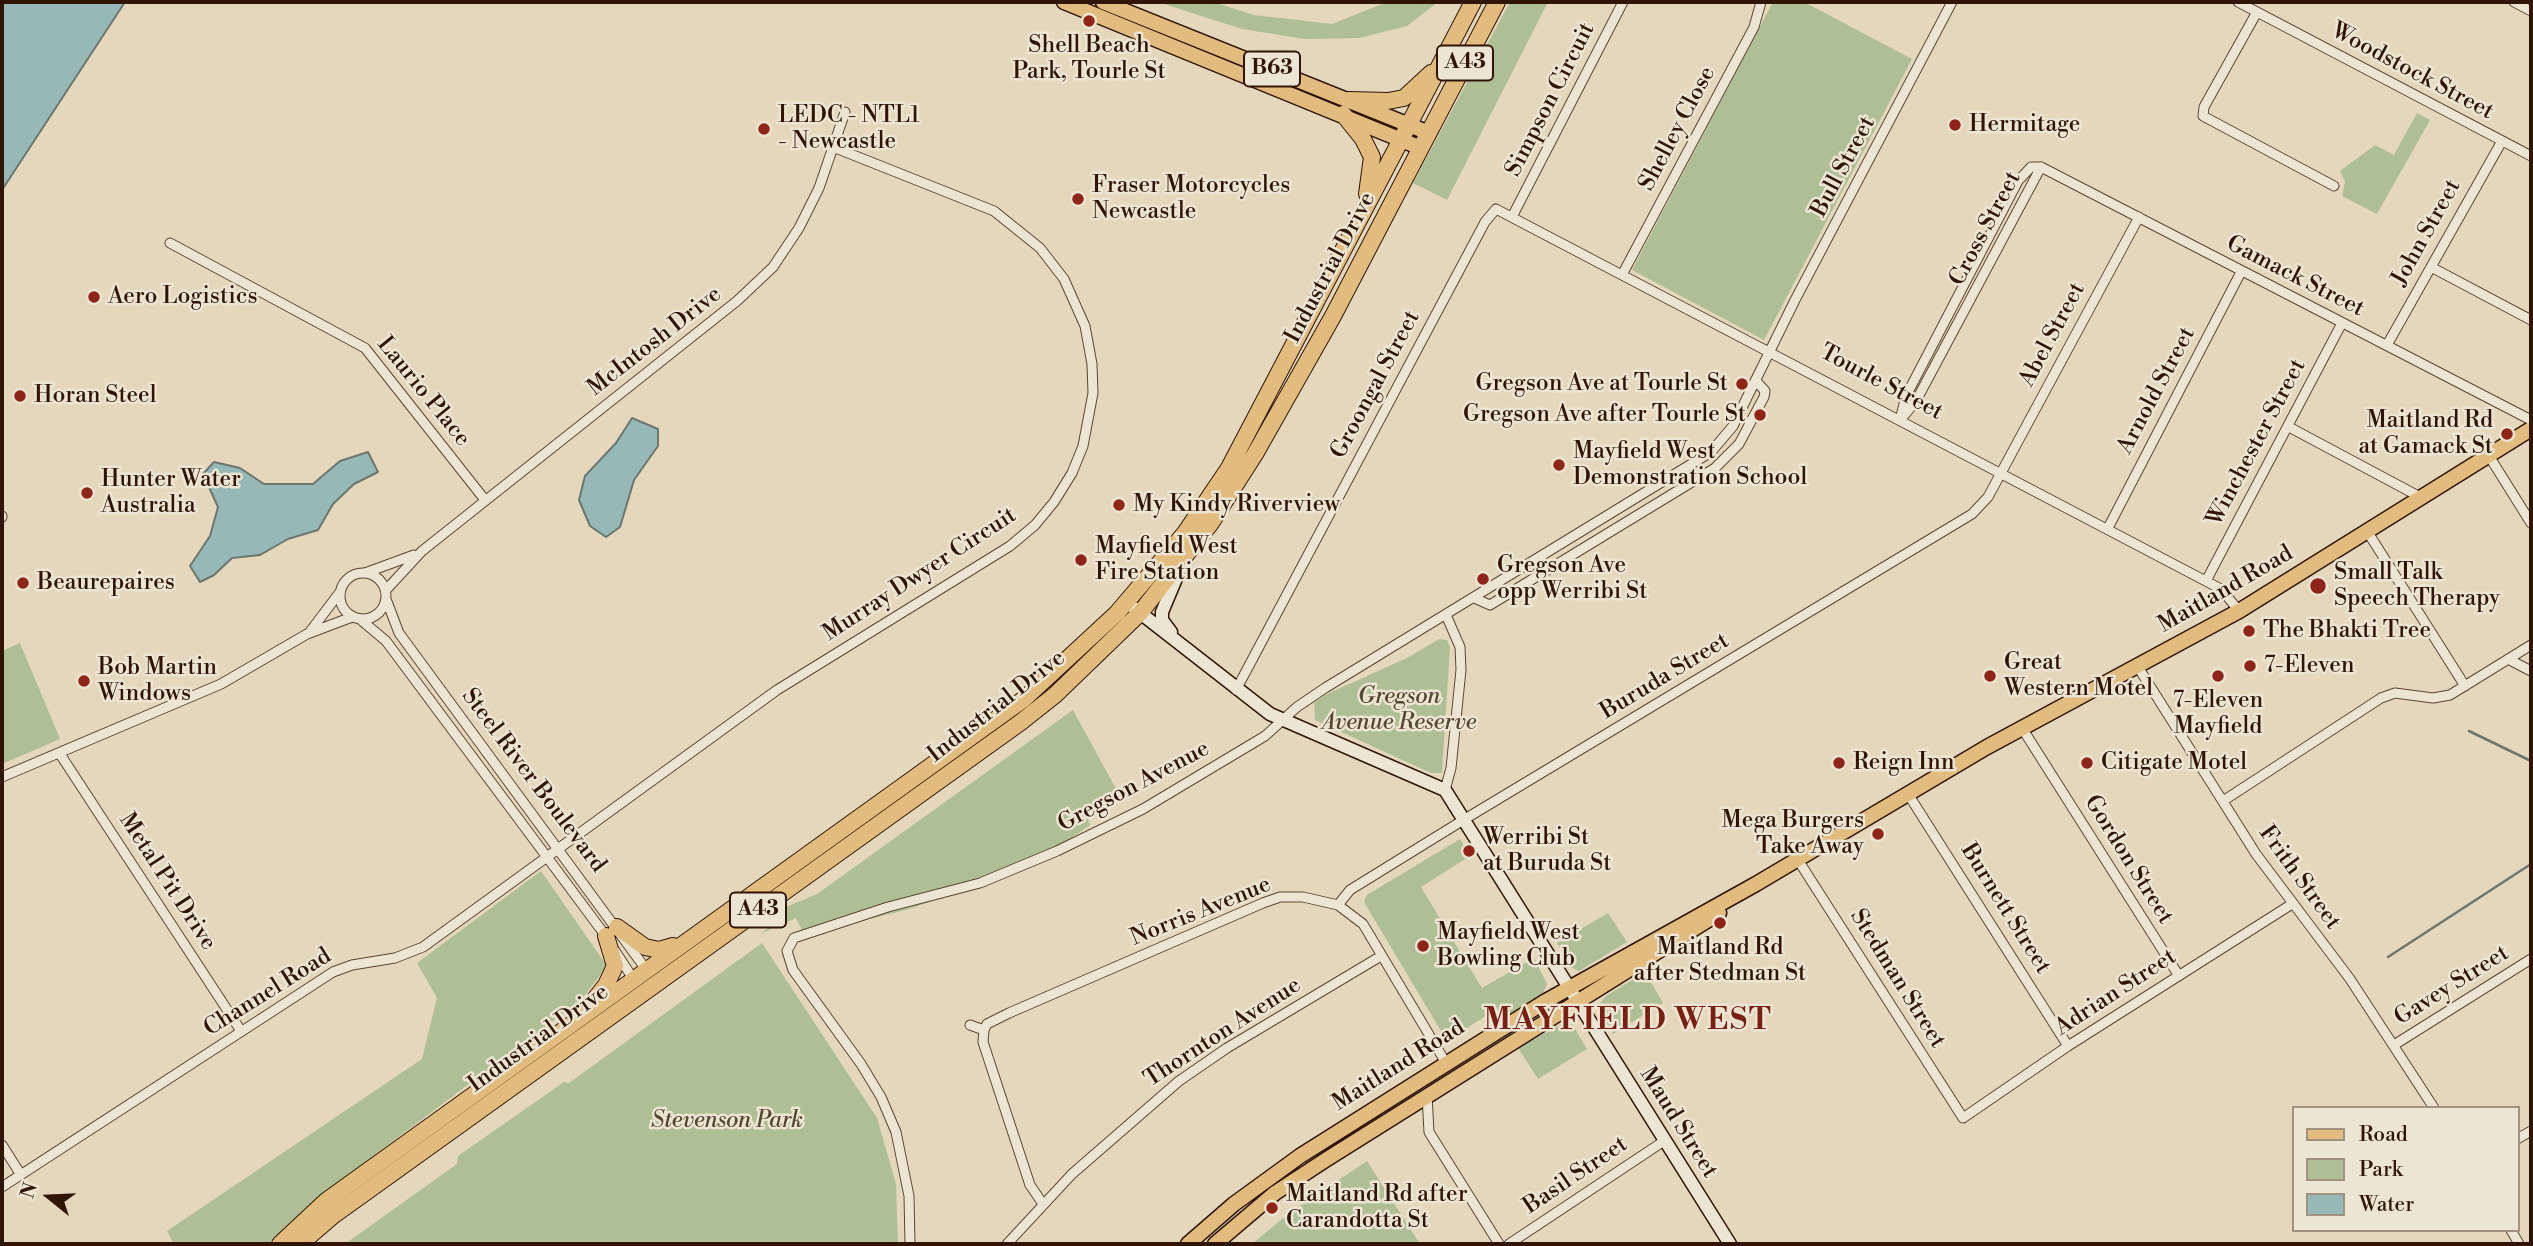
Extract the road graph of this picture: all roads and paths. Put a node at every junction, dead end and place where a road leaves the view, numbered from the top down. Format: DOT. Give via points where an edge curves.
graph roads {
  1 [pos="1064,2"];
  2 [pos="1103,2"];
  3 [pos="1473,2"];
  4 [pos="1497,2"];
  5 [pos="1623,2"];
  6 [pos="1761,2"];
  7 [pos="1952,2"];
  8 [pos="2238,2"];
  9 [pos="2514,2"];
  10 [pos="2531,11"];
  11 [pos="2257,12"];
  12 [pos="1444,59"];
  13 [pos="1346,107"];
  14 [pos="845,111"];
  15 [pos="1407,131"];
  16 [pos="1425,140"];
  17 [pos="2502,141"];
  18 [pos="833,147"];
  19 [pos="2531,156"];
  20 [pos="2041,167"];
  21 [pos="2334,186"];
  22 [pos="1492,211"];
  23 [pos="1513,215"];
  24 [pos="2139,217"];
  25 [pos="1358,227"];
  26 [pos="170,243"];
  27 [pos="2431,267"];
  28 [pos="2241,272"];
  29 [pos="1623,273"];
  30 [pos="2531,320"];
  31 [pos="2342,323"];
  32 [pos="2387,345"];
  33 [pos="1772,351"];
  34 [pos="1756,381"];
  35 [pos="1900,420"];
  36 [pos="2531,420"];
  37 [pos="2289,427"];
  38 [pos="2531,429"];
  39 [pos="2489,456"];
  40 [pos="2001,472"];
  41 [pos="2422,498"];
  42 [pos="485,500"];
  43 [pos="2531,523"];
  44 [pos="2108,528"];
  45 [pos="2367,531"];
  46 [pos="422,551"];
  47 [pos="1185,559"];
  48 [pos="365,573"];
  49 [pos="2206,581"];
  50 [pos="340,592"];
  51 [pos="386,595"];
  52 [pos="1474,598"];
  53 [pos="1133,608"];
  54 [pos="2239,611"];
  55 [pos="1446,615"];
  56 [pos="357,618"];
  57 [pos="307,634"];
  58 [pos="2531,645"];
  59 [pos="1189,651"];
  60 [pos="2508,659"];
  61 [pos="2138,667"];
  62 [pos="2531,671"];
  63 [pos="2465,686"];
  64 [pos="1236,690"];
  65 [pos="1285,721"];
  66 [pos="2022,728"];
  67 [pos="60,754"];
  68 [pos="2,777"];
  69 [pos="1445,790"];
  70 [pos="1908,794"];
  71 [pos="2223,801"];
  72 [pos="1465,819"];
  73 [pos="560,851"];
  74 [pos="549,858"];
  75 [pos="1798,860"];
  76 [pos="2292,904"];
  77 [pos="1338,905"];
  78 [pos="611,931"];
  79 [pos="688,938"];
  80 [pos="1381,956"];
  81 [pos="2531,959"];
  82 [pos="639,973"];
  83 [pos="2179,976"];
  84 [pos="649,988"];
  85 [pos="1572,995"];
  86 [pos="970,1025"];
  87 [pos="984,1030"];
  88 [pos="241,1031"];
  89 [pos="552,1038"];
  90 [pos="2394,1045"];
  91 [pos="2068,1046"];
  92 [pos="1446,1063"];
  93 [pos="1427,1094"];
  94 [pos="2433,1106"];
  95 [pos="1963,1118"];
  96 [pos="1664,1141"];
  97 [pos="2,1145"];
  98 [pos="21,1175"];
  99 [pos="2,1187"];
  100 [pos="1043,1204"];
  101 [pos="280,1244"];
  102 [pos="300,1244"];
  103 [pos="910,1244"];
  104 [pos="1007,1244"];
  105 [pos="1188,1244"];
  106 [pos="1215,1244"];
  107 [pos="1499,1244"];
  108 [pos="1509,1244"];
  109 [pos="1730,1244"];
  1 -- 13 [label="main road, B63"];
  2 -- 13 [label="main road, B63"];
  3 -- 12 [label="highway, Industrial Drive / A43"];
  4 -- 16 [label="highway, Industrial Drive / A43"];
  5 -- 23 [label="street, Simpson Circuit"];
  6 -- 29 [label="street, Shelley Close" via="1754,27"];
  7 -- 33 [label="street, Bull Street"];
  8 -- 11 [label="street, Woodstock Street"];
  9 -- 10 [label="street"];
  11 -- 17 [label="street, Woodstock Street"];
  11 -- 21 [label="street" via="2203,116"];
  12 -- 13 [label="highway, B63" via="1404,98"];
  12 -- 15 [label="highway, Industrial Drive / A43"];
  13 -- 15 [label="main road, B63"];
  13 -- 25 [label="highway" via="1372,157 1371,180"];
  14 -- 18 [label="street, McIntosh Drive"];
  15 -- 16 [label="main road, B63"];
  15 -- 25 [label="highway, Industrial Drive / A43"];
  16 -- 47 [label="highway, Industrial Drive / A43" via="1255,454"];
  17 -- 19 [label="street, Woodstock Street"];
  17 -- 27 [label="street, John Street"];
  18 -- 42 [label="street, McIntosh Drive" via="799,228 773,267 737,302"];
  18 -- 73 [label="street, Murray Dwyer Circuit" via="994,211 1040,248 1064,279 1085,326 1093,393 1083,446 1054,502 1010,546 777,691"];
  20 -- 24 [label="street, Gamack Street"];
  20 -- 35 [label="street, Cross Street" via="1916,401"];
  22 -- 23 [label="street, Tourle Street"];
  22 -- 64 [label="street, Groongal Street"];
  23 -- 29 [label="street, Tourle Street"];
  24 -- 28 [label="street, Gamack Street"];
  24 -- 40 [label="street, Abel Street"];
  25 -- 53 [label="highway, Industrial Drive / A43" via="1229,468"];
  26 -- 42 [label="street, Laurio Place" via="365,348"];
  27 -- 30 [label="street"];
  27 -- 32 [label="street, John Street"];
  28 -- 31 [label="street, Gamack Street"];
  28 -- 44 [label="street, Arnold Street"];
  29 -- 33 [label="street, Tourle Street"];
  31 -- 32 [label="street, Gamack Street"];
  31 -- 37 [label="street, Winchester Street"];
  32 -- 36 [label="street, Gamack Street"];
  33 -- 34 [label="street, Gregson Avenue"];
  33 -- 35 [label="street, Tourle Street"];
  34 -- 52 [label="street, Gregson Avenue" via="1733,426 1711,452"];
  34 -- 52 [label="street, Gregson Avenue" via="1765,391 1764,397 1739,444 1715,468 1490,605"];
  35 -- 40 [label="street, Tourle Street"];
  37 -- 41 [label="street"];
  37 -- 49 [label="street, Winchester Street"];
  38 -- 39 [label="main road, Maitland Road"];
  39 -- 41 [label="main road, Maitland Road"];
  39 -- 43 [label="street"];
  40 -- 44 [label="street, Tourle Street"];
  40 -- 72 [label="street, Buruda Street" via="1988,497 1972,514"];
  41 -- 45 [label="main road, Maitland Road"];
  42 -- 46 [label="street, McIntosh Drive"];
  44 -- 49 [label="street, Tourle Street"];
  45 -- 54 [label="main road, Maitland Road"];
  45 -- 63 [label="street"];
  46 -- 48 [label="street, McIntosh Drive"];
  46 -- 51 [label="street, McIntosh Drive"];
  47 -- 53 [label="highway, Industrial Drive / A43"];
  47 -- 59 [label="main road" via="1161,615"];
  48 -- 50 [label="street" via="348,578"];
  48 -- 51 [label="street" via="375,576"];
  49 -- 54 [label="street, Tourle Street" via="2227,592"];
  50 -- 56 [label="street" via="344,610"];
  50 -- 57 [label="street"];
  51 -- 56 [label="street" via="377,615"];
  51 -- 73 [label="street, Steel River Boulevard" via="399,633"];
  52 -- 55 [label="street, Gregson Avenue"];
  53 -- 59 [label="main road"];
  53 -- 79 [label="highway, Industrial Drive / A43" via="1024,699"];
  53 -- 84 [label="highway, Industrial Drive / A43" via="1063,687 1021,722"];
  54 -- 61 [label="main road, Maitland Road"];
  55 -- 65 [label="street, Gregson Avenue" via="1325,688"];
  55 -- 69 [label="street" via="1460,647 1461,670"];
  56 -- 57 [label="street"];
  56 -- 74 [label="street, Steel River Boulevard" via="386,640"];
  57 -- 67 [label="street" via="221,684"];
  58 -- 60 [label="street"];
  59 -- 64 [label="main road"];
  60 -- 62 [label="street"];
  60 -- 63 [label="street"];
  61 -- 66 [label="main road, Maitland Road"];
  61 -- 71 [label="street, Frith Street"];
  63 -- 71 [label="street" via="2442,697 2401,693 2381,698"];
  64 -- 65 [label="main road"];
  65 -- 69 [label="main road"];
  65 -- 103 [label="street, Gregson Avenue" via="1143,809 1057,851 980,883 794,938 787,951 793,970 862,1064 896,1132 909,1196"];
  66 -- 70 [label="main road, Maitland Road"];
  66 -- 83 [label="street, Gordon Street"];
  67 -- 68 [label="street"];
  67 -- 88 [label="street, Metal Pit Drive"];
  69 -- 72 [label="main road, Maud Street"];
  70 -- 75 [label="main road, Maitland Road"];
  70 -- 91 [label="street, Burnett Street"];
  71 -- 76 [label="street, Frith Street"];
  72 -- 77 [label="street, Buruda Street" via="1350,890"];
  72 -- 85 [label="main road, Maud Street"];
  73 -- 74 [label="street, Channel Road"];
  73 -- 78 [label="street, Steel River Boulevard"];
  74 -- 78 [label="street, Steel River Boulevard"];
  74 -- 88 [label="street, Channel Road" via="424,947 333,972"];
  75 -- 85 [label="main road, Maitland Road" via="1756,884 1704,924"];
  75 -- 95 [label="street, Stedman Street"];
  76 -- 83 [label="street, Adrian Street"];
  76 -- 90 [label="street, Frith Street"];
  77 -- 80 [label="street, Norris Avenue" via="1363,924"];
  77 -- 87 [label="street, Norris Avenue" via="1303,897 1263,903 1009,1013"];
  78 -- 79 [label="highway" via="653,949 667,949"];
  78 -- 82 [label="street, Steel River Boulevard"];
  78 -- 82 [label="street, Steel River Boulevard"];
  78 -- 89 [label="highway" via="615,958 611,976 598,995"];
  79 -- 82 [label="highway, Industrial Drive / A43"];
  80 -- 92 [label="street, Norris Avenue"];
  80 -- 100 [label="street, Thornton Avenue" via="1179,1081"];
  81 -- 90 [label="street, Gavey Street"];
  82 -- 84 [label="street, Steel River Boulevard"];
  82 -- 84 [label="street, Steel River Boulevard"];
  82 -- 89 [label="highway, Industrial Drive / A43"];
  83 -- 91 [label="street, Adrian Street"];
  84 -- 102 [label="highway, Industrial Drive / A43"];
  85 -- 92 [label="main road, Maitland Road"];
  85 -- 93 [label="main road, Maitland Road"];
  85 -- 96 [label="main road, Maud Street"];
  86 -- 87 [label="street"];
  87 -- 100 [label="street" via="983,1042 1030,1185"];
  88 -- 98 [label="street, Channel Road"];
  89 -- 101 [label="highway, Industrial Drive / A43" via="326,1201"];
  90 -- 94 [label="street, Frith Street"];
  91 -- 95 [label="street, Adrian Street"];
  92 -- 105 [label="main road, Maitland Road" via="1300,1156"];
  93 -- 106 [label="main road, Maitland Road" via="1275,1194"];
  93 -- 107 [label="street" via="1429,1132"];
  96 -- 108 [label="street, Basil Street"];
  96 -- 109 [label="main road, Maud Street"];
  97 -- 98 [label="street"];
  98 -- 99 [label="street, Channel Road"];
  100 -- 104 [label="street, Thornton Avenue"];
}
